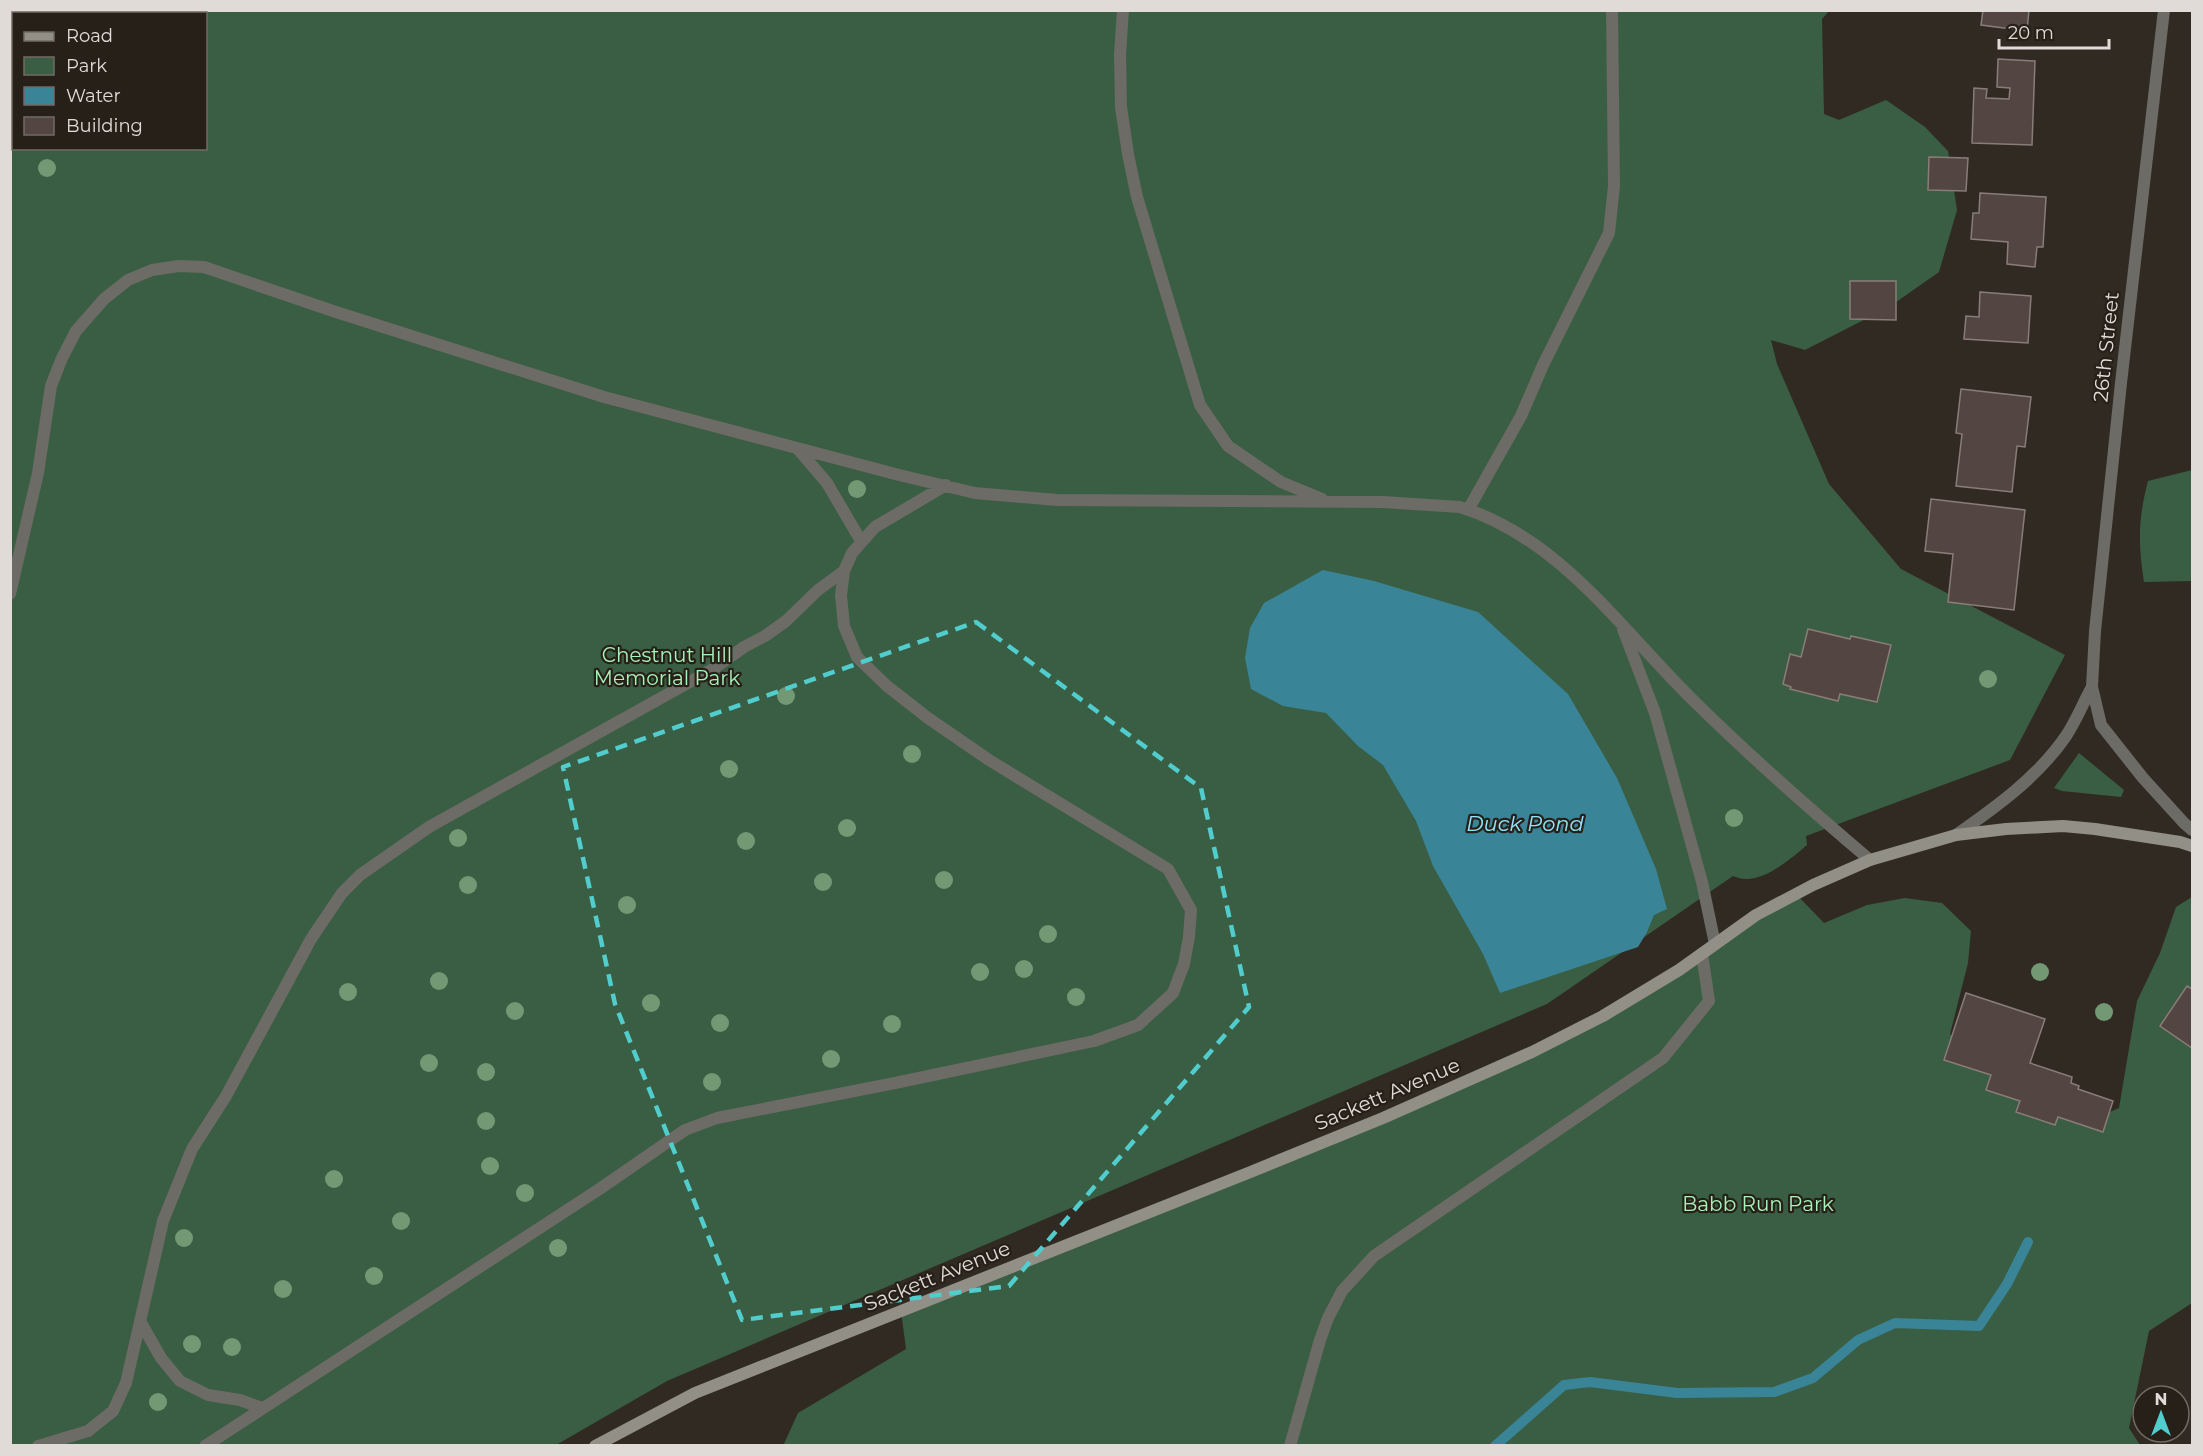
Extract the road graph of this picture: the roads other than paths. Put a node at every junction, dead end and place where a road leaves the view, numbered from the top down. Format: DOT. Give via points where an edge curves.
graph roads {
  1 [pos="1123,10"];
  2 [pos="1612,10"];
  3 [pos="2164,10"];
  4 [pos="798,448"];
  5 [pos="946,485"];
  6 [pos="1329,502"];
  7 [pos="1468,510"];
  8 [pos="861,542"];
  9 [pos="844,571"];
  10 [pos="10,594"];
  11 [pos="1620,621"];
  12 [pos="2092,687"];
  13 [pos="2193,830"];
  14 [pos="1956,835"];
  15 [pos="2193,846"];
  16 [pos="1870,860"];
  17 [pos="1715,944"];
  18 [pos="1702,954"];
  19 [pos="140,1321"];
  20 [pos="262,1408"];
  21 [pos="38,1446"];
  22 [pos="205,1446"];
  23 [pos="595,1446"];
  24 [pos="1290,1446"];
  1 -- 6 [label="street" via="1121,107 1130,165 1200,405 1228,446 1281,482"];
  2 -- 7 [label="street" via="1614,186 1609,233 1521,416"];
  3 -- 12 [label="street, 26th Street" via="2121,383"];
  4 -- 5 [label="street"];
  4 -- 8 [label="street" via="827,483"];
  4 -- 10 [label="street" via="604,397 204,267 152,270 128,280 93,309 62,358 51,386 38,473"];
  5 -- 6 [label="street" via="975,493 1057,501"];
  5 -- 8 [label="street" via="875,527"];
  6 -- 7 [label="street" via="1383,502"];
  7 -- 11 [label="street" via="1497,521 1550,554"];
  8 -- 9 [label="street"];
  9 -- 19 [label="street" via="786,621 714,669 429,827 360,875 342,893 311,939 192,1149 163,1221"];
  9 -- 20 [label="street" via="844,626 857,657 887,686 989,759 1168,869 1191,910 1184,964 1173,993 1138,1025 1094,1041 717,1118 685,1130"];
  11 -- 16 [label="street" via="1696,704"];
  11 -- 17 [label="street" via="1655,713 1702,882"];
  12 -- 13 [label="street, 26th Street" via="2101,725 2143,778"];
  12 -- 14 [label="street, 26th Street" via="2066,736 2034,774"];
  14 -- 15 [label="street, Sackett Avenue" via="2063,826"];
  14 -- 16 [label="street, Sackett Avenue"];
  16 -- 17 [label="street, Sackett Avenue" via="1756,915"];
  17 -- 18 [label="street, Sackett Avenue"];
  18 -- 23 [label="street, Sackett Avenue" via="1603,1016 1532,1052 1263,1167 696,1393"];
  18 -- 24 [label="street" via="1709,1001 1663,1058 1374,1256 1342,1291 1320,1340"];
  19 -- 20 [label="street" via="161,1358 180,1381 208,1395"];
  19 -- 21 [label="street" via="126,1383 113,1411 88,1431"];
  20 -- 22 [label="street"];
}
